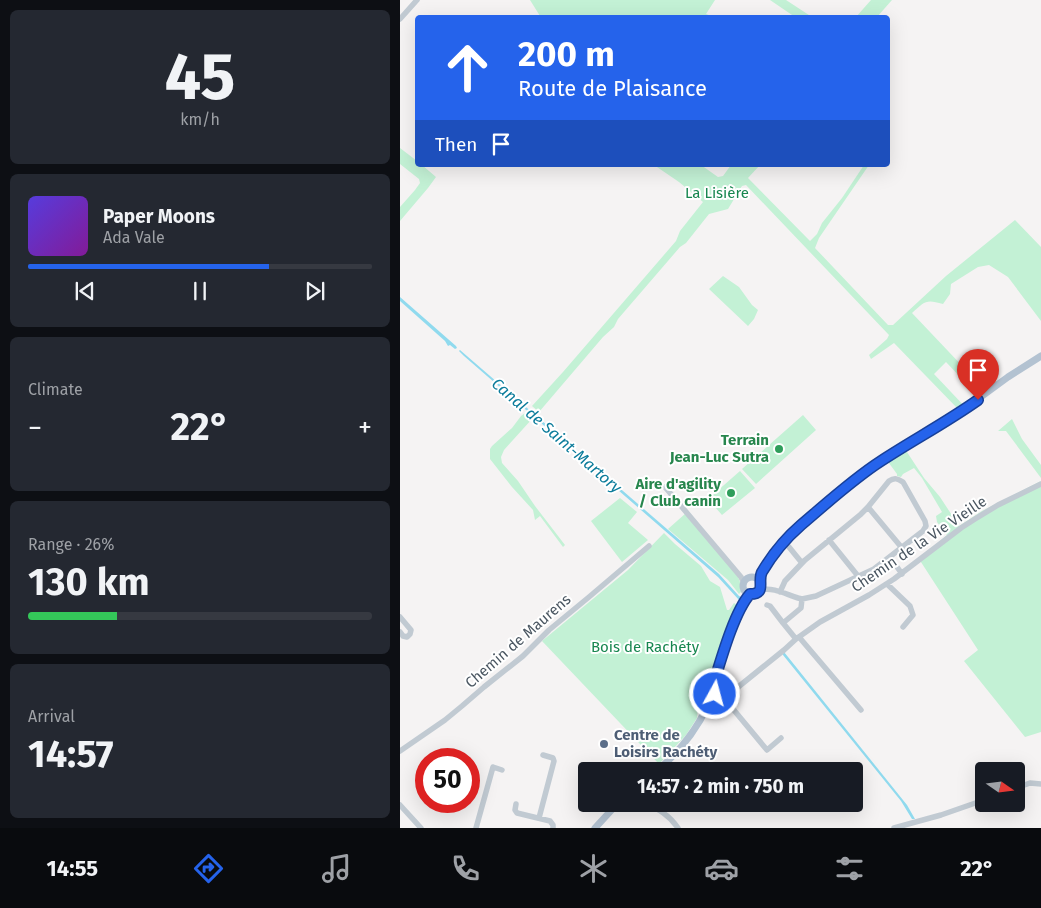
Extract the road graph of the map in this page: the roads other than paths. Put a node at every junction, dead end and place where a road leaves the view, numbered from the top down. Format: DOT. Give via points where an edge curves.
graph roads {
  1 [pos="418,0"];
  2 [pos="400,19"];
  3 [pos="1041,356"];
  4 [pos="1041,484"];
  5 [pos="665,487"];
  6 [pos="868,507"];
  7 [pos="829,540"];
  8 [pos="648,546"];
  9 [pos="789,547"];
  10 [pos="902,548"];
  11 [pos="890,557"];
  12 [pos="802,563"];
  13 [pos="902,574"];
  14 [pos="858,576"];
  15 [pos="755,581"];
  16 [pos="887,584"];
  17 [pos="780,592"];
  18 [pos="746,599"];
  19 [pos="802,599"];
  20 [pos="767,605"];
  21 [pos="400,618"];
  22 [pos="783,623"];
  23 [pos="903,627"];
  24 [pos="400,632"];
  25 [pos="797,638"];
  26 [pos="714,695"];
  27 [pos="727,696"];
  28 [pos="708,705"];
  29 [pos="861,710"];
  30 [pos="781,738"];
  31 [pos="400,751"];
  32 [pos="543,755"];
  33 [pos="667,762"];
  34 [pos="502,770"];
  35 [pos="1041,784"];
  36 [pos="1025,785"];
  37 [pos="975,803"];
  38 [pos="516,804"];
  39 [pos="400,805"];
  40 [pos="610,812"];
  41 [pos="663,812"];
  42 [pos="539,818"];
  43 [pos="421,828"];
  44 [pos="476,828"];
  45 [pos="554,828"];
  46 [pos="595,828"];
  47 [pos="678,828"];
  48 [pos="894,828"];
  1 -- 2 [label="street"];
  3 -- 15 [label="main road" via="869,470 794,531"];
  4 -- 13 [label="street, Chemin de la Vie Vieille" via="961,528"];
  5 -- 15 [label="street"];
  6 -- 7 [label="street"];
  6 -- 10 [label="street"];
  6 -- 10 [label="street" via="889,480 898,478 903,482 926,526"];
  7 -- 12 [label="street"];
  7 -- 14 [label="street"];
  8 -- 31 [label="street, Chemin de Maurens" via="523,656 445,720"];
  9 -- 12 [label="street"];
  10 -- 11 [label="street"];
  11 -- 13 [label="street"];
  11 -- 14 [label="street"];
  12 -- 17 [label="street" via="785,581"];
  13 -- 16 [label="street, Chemin de la Vie Vieille"];
  14 -- 19 [label="street" via="816,596"];
  15 -- 17 [label="street"];
  15 -- 18 [label="main road" via="754,594"];
  15 -- 18 [label="main road" via="744,588"];
  16 -- 23 [label="street" via="910,606 913,616"];
  16 -- 25 [label="street, Chemin de la Vie Vieille"];
  17 -- 19 [label="street"];
  18 -- 26 [label="main road" via="727,642"];
  19 -- 22 [label="street" via="801,608"];
  20 -- 22 [label="street"];
  21 -- 24 [label="street" via="411,630 407,637"];
  22 -- 25 [label="street"];
  25 -- 27 [label="street, Chemin de la Vie Vieille"];
  25 -- 29 [label="street"];
  26 -- 27 [label="street, Chemin de la Vie Vieille"];
  26 -- 28 [label="main road" via="715,704"];
  26 -- 28 [label="main road" via="707,693 704,702"];
  27 -- 30 [label="street" via="733,709 767,750"];
  28 -- 33 [label="main road" via="688,739"];
  32 -- 42 [label="street" via="554,761"];
  34 -- 44 [label="street" via="493,767"];
  35 -- 36 [label="street"];
  37 -- 48 [label="street"];
  38 -- 42 [label="street" via="517,812"];
  39 -- 43 [label="street"];
  40 -- 46 [label="main road"];
  41 -- 47 [label="street"];
  42 -- 45 [label="street" via="552,822"];
}
